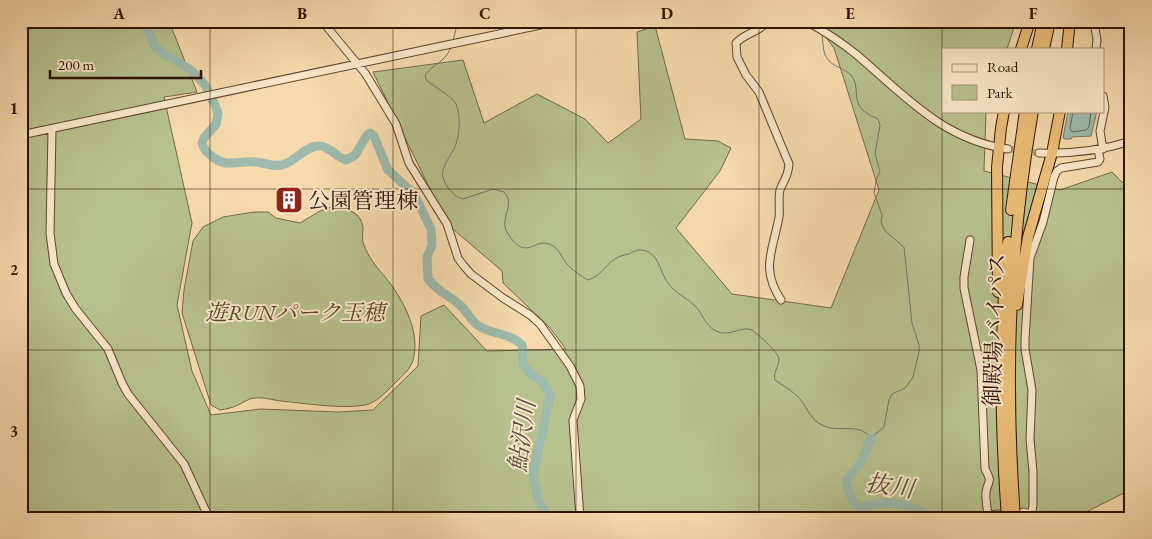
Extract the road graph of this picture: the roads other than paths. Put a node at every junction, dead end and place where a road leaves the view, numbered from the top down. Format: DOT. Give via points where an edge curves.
graph roads {
  1 [pos="322,21"];
  2 [pos="515,21"];
  3 [pos="560,21"];
  4 [pos="768,21"];
  5 [pos="806,21"];
  6 [pos="1030,21"];
  7 [pos="1043,21"];
  8 [pos="1050,21"];
  9 [pos="1070,21"];
  10 [pos="1094,21"];
  11 [pos="513,31"];
  12 [pos="1021,48"];
  13 [pos="1037,48"];
  14 [pos="1044,48"];
  15 [pos="1068,48"];
  16 [pos="1096,48"];
  17 [pos="359,64"];
  18 [pos="1004,112"];
  19 [pos="1025,112"];
  20 [pos="1033,112"];
  21 [pos="1060,112"];
  22 [pos="1104,112"];
  23 [pos="52,129"];
  24 [pos="21,135"];
  25 [pos="1131,141"];
  26 [pos="1024,144"];
  27 [pos="1003,148"];
  28 [pos="1100,149"];
  29 [pos="1039,153"];
  30 [pos="1052,153"];
  31 [pos="970,240"];
  32 [pos="781,300"];
  33 [pos="1001,382"];
  34 [pos="1010,400"];
  35 [pos="1019,515"];
  36 [pos="988,516"];
  37 [pos="1002,516"];
  38 [pos="1031,516"];
  39 [pos="210,518"];
  40 [pos="580,518"];
  1 -- 17 [label="street"];
  2 -- 11 [label="street"];
  3 -- 11 [label="street"];
  4 -- 32 [label="street" via="736,43 737,56 758,92 789,164 788,175 780,190 779,216 770,256 770,280"];
  5 -- 27 [label="street" via="841,42 908,102 935,121 962,135"];
  6 -- 12 [label="highway"];
  7 -- 13 [label="highway"];
  8 -- 14 [label="highway"];
  9 -- 15 [label="highway"];
  10 -- 16 [label="street"];
  11 -- 17 [label="street"];
  17 -- 23 [label="street"];
  17 -- 40 [label="street" via="396,124 409,163 447,224 458,258 471,274 540,324 580,386 581,398 572,420"];
  18 -- 27 [label="highway"];
  19 -- 26 [label="highway"];
  20 -- 26 [label="highway"];
  21 -- 30 [label="highway"];
  22 -- 28 [label="street"];
  23 -- 24 [label="street"];
  23 -- 39 [label="street" via="50,233 54,264 75,308 108,349 128,394 184,464"];
  25 -- 28 [label="street"];
  26 -- 33 [label="highway, 御殿場バイパス" via="1005,277"];
  26 -- 34 [label="highway, 御殿場バイパス" via="1012,276"];
  27 -- 33 [label="highway" via="996,196"];
  28 -- 30 [label="street"];
  28 -- 38 [label="street" via="1098,162 1057,171 1030,258 1025,344 1032,390 1030,439 1034,505"];
  29 -- 30 [label="street"];
  30 -- 34 [label="highway" via="1032,219 1022,268 1014,325"];
  31 -- 36 [label="street" via="964,288 981,370 985,469 990,477 986,491"];
  33 -- 37 [label="highway, 御殿場バイパス"];
  34 -- 35 [label="highway, 御殿場バイパス"];
  35 -- 38 [label="street"];
  36 -- 37 [label="street"];
}
